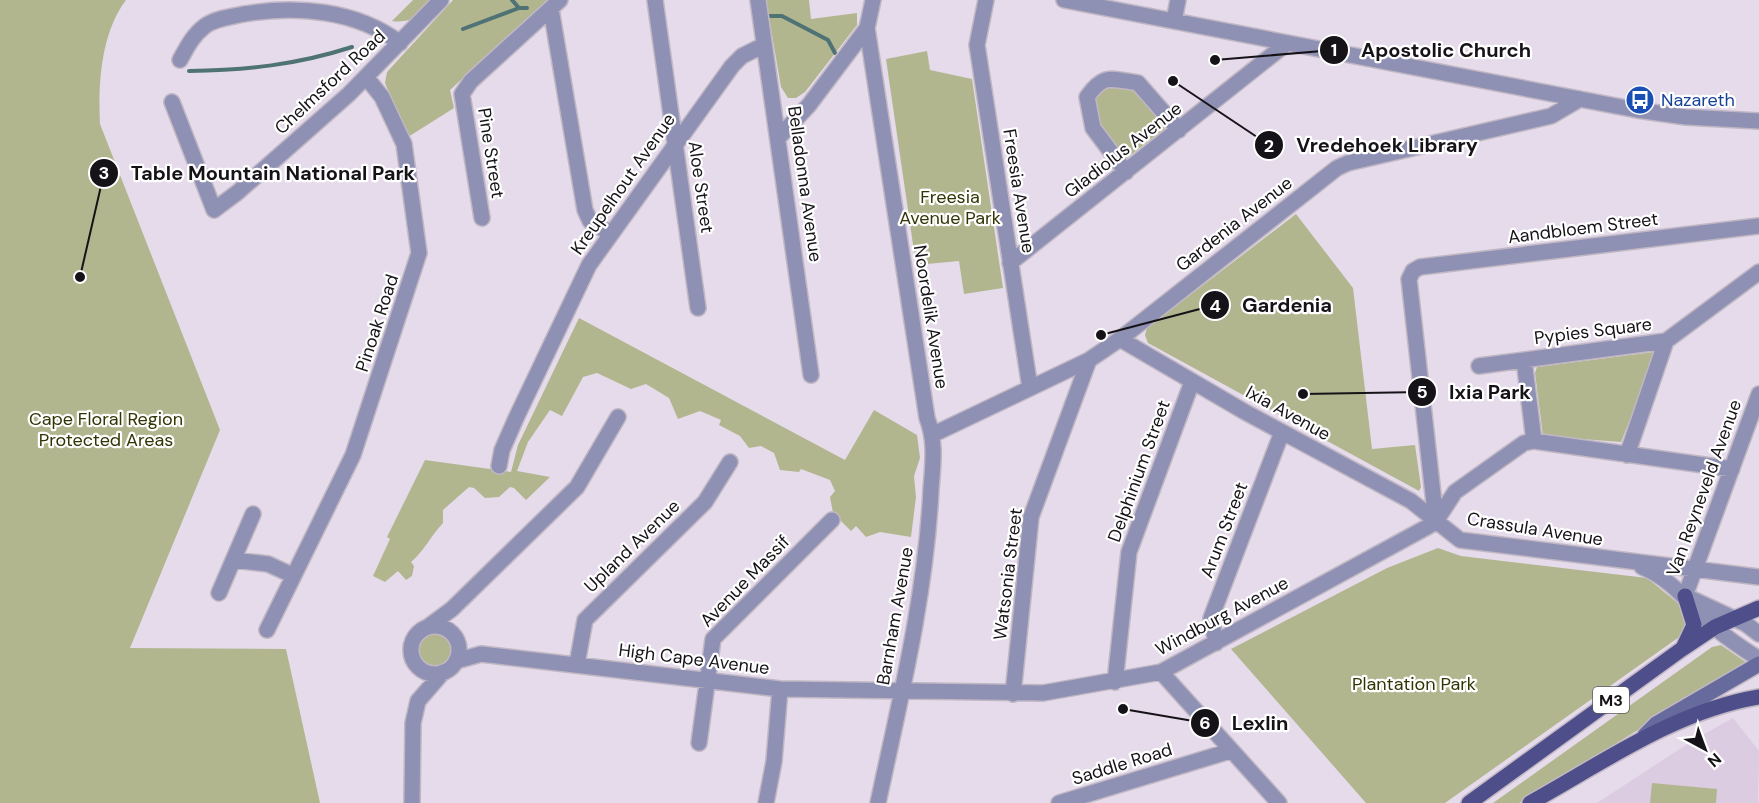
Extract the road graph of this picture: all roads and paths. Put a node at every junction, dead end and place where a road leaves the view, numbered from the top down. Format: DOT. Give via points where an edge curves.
graph roads {
  1 [pos="441,0"];
  2 [pos="655,0"];
  3 [pos="758,0"];
  4 [pos="873,0"];
  5 [pos="986,0"];
  6 [pos="1064,0"];
  7 [pos="1178,0"];
  8 [pos="555,4"];
  9 [pos="270,5"];
  10 [pos="332,7"];
  11 [pos="1174,21"];
  12 [pos="867,28"];
  13 [pos="400,43"];
  14 [pos="1286,44"];
  15 [pos="765,45"];
  16 [pos="180,60"];
  17 [pos="366,77"];
  18 [pos="1580,99"];
  19 [pos="172,102"];
  20 [pos="1759,121"];
  21 [pos="1179,130"];
  22 [pos="779,137"];
  23 [pos="675,144"];
  24 [pos="1126,172"];
  25 [pos="482,218"];
  26 [pos="1759,226"];
  27 [pos="610,233"];
  28 [pos="1010,263"];
  29 [pos="1759,272"];
  30 [pos="698,308"];
  31 [pos="1120,339"];
  32 [pos="1666,341"];
  33 [pos="1089,360"];
  34 [pos="1524,360"];
  35 [pos="1479,366"];
  36 [pos="811,375"];
  37 [pos="1192,382"];
  38 [pos="1030,388"];
  39 [pos="1759,394"];
  40 [pos="618,417"];
  41 [pos="1282,432"];
  42 [pos="934,434"];
  43 [pos="1534,441"];
  44 [pos="1628,455"];
  45 [pos="730,462"];
  46 [pos="499,466"];
  47 [pos="1732,469"];
  48 [pos="253,514"];
  49 [pos="832,520"];
  50 [pos="1436,521"];
  51 [pos="234,560"];
  52 [pos="1634,564"];
  53 [pos="1697,569"];
  54 [pos="292,575"];
  55 [pos="1759,578"];
  56 [pos="219,593"];
  57 [pos="1685,596"];
  58 [pos="1759,608"];
  59 [pos="452,609"];
  60 [pos="1733,618"];
  61 [pos="429,626"];
  62 [pos="1715,627"];
  63 [pos="267,630"];
  64 [pos="1759,634"];
  65 [pos="453,635"];
  66 [pos="1216,643"];
  67 [pos="1682,649"];
  68 [pos="481,654"];
  69 [pos="1759,659"];
  70 [pos="456,661"];
  71 [pos="577,664"];
  72 [pos="1759,664"];
  73 [pos="424,671"];
  74 [pos="443,672"];
  75 [pos="1161,672"];
  76 [pos="707,678"];
  77 [pos="1116,682"];
  78 [pos="428,686"];
  79 [pos="780,689"];
  80 [pos="902,689"];
  81 [pos="1013,694"];
  82 [pos="1759,697"];
  83 [pos="1642,738"];
  84 [pos="699,742"];
  85 [pos="1230,751"];
  86 [pos="1542,798"];
  87 [pos="411,803"];
  88 [pos="766,803"];
  89 [pos="878,803"];
  90 [pos="1059,803"];
  91 [pos="1279,803"];
  92 [pos="1469,803"];
  93 [pos="1530,803"];
  1 -- 13 [label="street, Chelmsford Road"];
  2 -- 23 [label="street, Aloe Street"];
  3 -- 15 [label="street, Belladonna Avenue"];
  4 -- 12 [label="street, Noordelik Avenue"];
  5 -- 28 [label="street, Freesia Avenue" via="977,45"];
  6 -- 11 [label="street"];
  7 -- 11 [label="street"];
  8 -- 25 [label="street, Pine Street" via="471,81 462,94"];
  8 -- 27 [label="street" via="585,210 590,221"];
  9 -- 10 [label="street" via="293,9"];
  9 -- 16 [label="street" via="205,26"];
  10 -- 13 [label="street"];
  11 -- 14 [label="street"];
  12 -- 22 [label="street, Noordelik Avenue" via="809,105"];
  12 -- 42 [label="street, Noordelik Avenue" via="927,417"];
  13 -- 17 [label="street, Chelmsford Road"];
  14 -- 18 [label="street"];
  14 -- 21 [label="street, Gladiolus Avenue"];
  15 -- 22 [label="street, Belladonna Avenue"];
  15 -- 23 [label="street, Kreupelhout Avenue" via="742,56 732,66"];
  17 -- 19 [label="street, Chelmsford Road" via="214,210"];
  17 -- 54 [label="street, Pinoak Road" via="382,97 404,144 419,253 353,455"];
  18 -- 20 [label="street" via="1686,117"];
  18 -- 31 [label="street, Gardenia Avenue" via="1551,116 1337,168"];
  21 -- 24 [label="street, Gladiolus Avenue"];
  21 -- 24 [label="street" via="1138,83 1109,79 1098,82 1087,97 1093,128"];
  22 -- 36 [label="street, Belladonna Avenue"];
  23 -- 27 [label="street, Kreupelhout Avenue"];
  23 -- 30 [label="street, Aloe Street"];
  24 -- 28 [label="street, Gladiolus Avenue"];
  26 -- 50 [label="street, Aandbloem Street" via="1420,267 1413,271 1409,279"];
  27 -- 46 [label="street, Kreupelhout Avenue" via="570,304 502,450"];
  28 -- 38 [label="street, Freesia Avenue"];
  29 -- 32 [label="street, Pypies Square"];
  31 -- 33 [label="street, Gardenia Avenue"];
  31 -- 37 [label="street, Ixia Avenue"];
  32 -- 34 [label="street, Pypies Square"];
  32 -- 44 [label="street, Pypies Square"];
  33 -- 38 [label="street, Gardenia Avenue"];
  33 -- 81 [label="street, Watsonia Street" via="1031,517"];
  34 -- 35 [label="street, Pypies Square"];
  34 -- 43 [label="street, Pypies Square"];
  37 -- 41 [label="street, Ixia Avenue"];
  37 -- 77 [label="street, Delphinium Street" via="1129,552"];
  38 -- 42 [label="street, Gardenia Avenue"];
  39 -- 47 [label="street, Van Reyneveld Avenue"];
  40 -- 59 [label="street" via="578,488"];
  41 -- 50 [label="street, Ixia Avenue" via="1411,501"];
  41 -- 66 [label="street, Arum Street" via="1211,618"];
  42 -- 80 [label="street, Barnham Avenue" via="929,530"];
  43 -- 44 [label="street"];
  43 -- 50 [label="street" via="1520,446 1455,492"];
  44 -- 47 [label="street"];
  45 -- 71 [label="street, Upland Avenue" via="705,502 585,620"];
  47 -- 53 [label="street, Van Reyneveld Avenue"];
  48 -- 51 [label="street"];
  49 -- 76 [label="street, Avenue Massif" via="713,639"];
  50 -- 52 [label="street, Crassula Avenue" via="1468,542"];
  50 -- 66 [label="street, Windburg Avenue"];
  51 -- 54 [label="street" via="268,564"];
  51 -- 56 [label="street"];
  52 -- 53 [label="street, Crassula Avenue"];
  52 -- 57 [label="street, Crassula Avenue" via="1658,574"];
  53 -- 55 [label="street, Crassula Avenue"];
  53 -- 57 [label="street, Van Reyneveld Avenue"];
  54 -- 63 [label="street, Pinoak Road"];
  57 -- 60 [label="street, Crassula Avenue"];
  57 -- 62 [label="street, Crassula Avenue"];
  57 -- 67 [label="main road" via="1694,625"];
  58 -- 60 [label="main road, M3"];
  59 -- 61 [label="street"];
  59 -- 65 [label="street"];
  60 -- 62 [label="main road, M3"];
  60 -- 64 [label="street, Crassula Avenue"];
  61 -- 65 [label="street" via="440,626"];
  61 -- 73 [label="street" via="414,638 411,647 412,657"];
  62 -- 67 [label="main road, M3"];
  62 -- 69 [label="street, Crassula Avenue"];
  65 -- 68 [label="street, High Cape Avenue"];
  65 -- 70 [label="street" via="459,651"];
  66 -- 75 [label="street, Windburg Avenue"];
  67 -- 92 [label="main road, M3"];
  68 -- 70 [label="street, High Cape Avenue"];
  68 -- 71 [label="street, High Cape Avenue"];
  70 -- 74 [label="street"];
  71 -- 76 [label="street, High Cape Avenue"];
  72 -- 83 [label="main road" via="1656,724"];
  73 -- 74 [label="street"];
  73 -- 78 [label="street"];
  74 -- 78 [label="street"];
  75 -- 77 [label="street, Windburg Avenue"];
  75 -- 85 [label="street"];
  76 -- 79 [label="street, High Cape Avenue"];
  76 -- 84 [label="street, Avenue Massif"];
  77 -- 81 [label="street, Windburg Avenue"];
  78 -- 87 [label="street" via="418,701 413,723"];
  79 -- 80 [label="street, High Cape Avenue"];
  79 -- 88 [label="street"];
  80 -- 81 [label="street, Windburg Avenue"];
  80 -- 89 [label="street, Barnham Avenue"];
  82 -- 83 [label="main road" via="1714,707"];
  83 -- 86 [label="main road"];
  85 -- 90 [label="street, Saddle Road"];
  85 -- 91 [label="street"];
  86 -- 93 [label="main road"];
}
